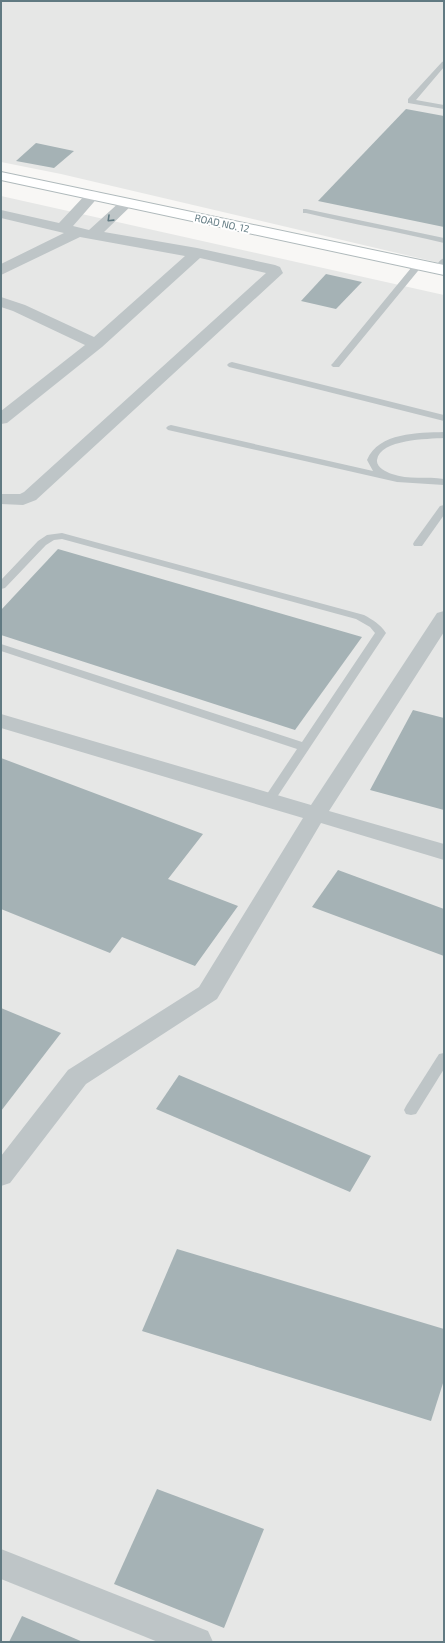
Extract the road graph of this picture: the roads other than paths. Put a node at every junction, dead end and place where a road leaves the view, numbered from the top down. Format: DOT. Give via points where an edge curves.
graph roads {
  1 [pos="444,63"];
  2 [pos="444,107"];
  3 [pos="1,176"];
  4 [pos="92,196"];
  5 [pos="127,203"];
  6 [pos="306,211"];
  7 [pos="1,214"];
  8 [pos="63,228"];
  9 [pos="85,234"];
  10 [pos="444,241"];
  11 [pos="197,253"];
  12 [pos="419,264"];
  13 [pos="442,266"];
  14 [pos="1,270"];
  15 [pos="1,302"];
  16 [pos="96,344"];
  17 [pos="232,365"];
  18 [pos="336,365"];
  19 [pos="5,411"];
  20 [pos="444,418"];
  21 [pos="171,428"];
  22 [pos="444,435"];
  23 [pos="397,479"];
  24 [pos="444,482"];
  25 [pos="1,500"];
  26 [pos="444,508"];
  27 [pos="418,544"];
  28 [pos="1,586"];
  29 [pos="444,617"];
  30 [pos="1,647"];
  31 [pos="1,721"];
  32 [pos="304,747"];
  33 [pos="269,800"];
  34 [pos="316,814"];
  35 [pos="444,852"];
  36 [pos="444,1058"];
  37 [pos="411,1110"];
  38 [pos="1,1175"];
  39 [pos="1,1564"];
  40 [pos="197,1642"];
  1 -- 2 [label="lane" via="411,101"];
  3 -- 4 [label="street, ROAD NO. 12"];
  4 -- 5 [label="street, ROAD NO. 12"];
  4 -- 8 [label="street"];
  5 -- 9 [label="street, one-way"];
  5 -- 12 [label="street, ROAD NO. 12"];
  6 -- 10 [label="lane"];
  7 -- 8 [label="street"];
  8 -- 9 [label="street"];
  9 -- 11 [label="street"];
  9 -- 14 [label="street"];
  11 -- 16 [label="street"];
  11 -- 25 [label="street" via="273,269 275,272 30,496 23,500"];
  12 -- 13 [label="street, ROAD NO. 12"];
  12 -- 18 [label="lane"];
  15 -- 16 [label="street"];
  16 -- 19 [label="street"];
  17 -- 20 [label="lane"];
  21 -- 23 [label="lane"];
  22 -- 23 [label="lane" via="406,438 381,447 375,453 373,465"];
  23 -- 24 [label="lane"];
  26 -- 27 [label="lane"];
  28 -- 32 [label="lane" via="42,543 51,537 62,536 360,617 374,625 381,633"];
  29 -- 34 [label="street"];
  30 -- 32 [label="lane"];
  31 -- 33 [label="street"];
  32 -- 33 [label="lane"];
  33 -- 34 [label="street"];
  34 -- 35 [label="street"];
  34 -- 38 [label="street" via="208,993 77,1077"];
  36 -- 37 [label="lane"];
  39 -- 40 [label="street"];
}
